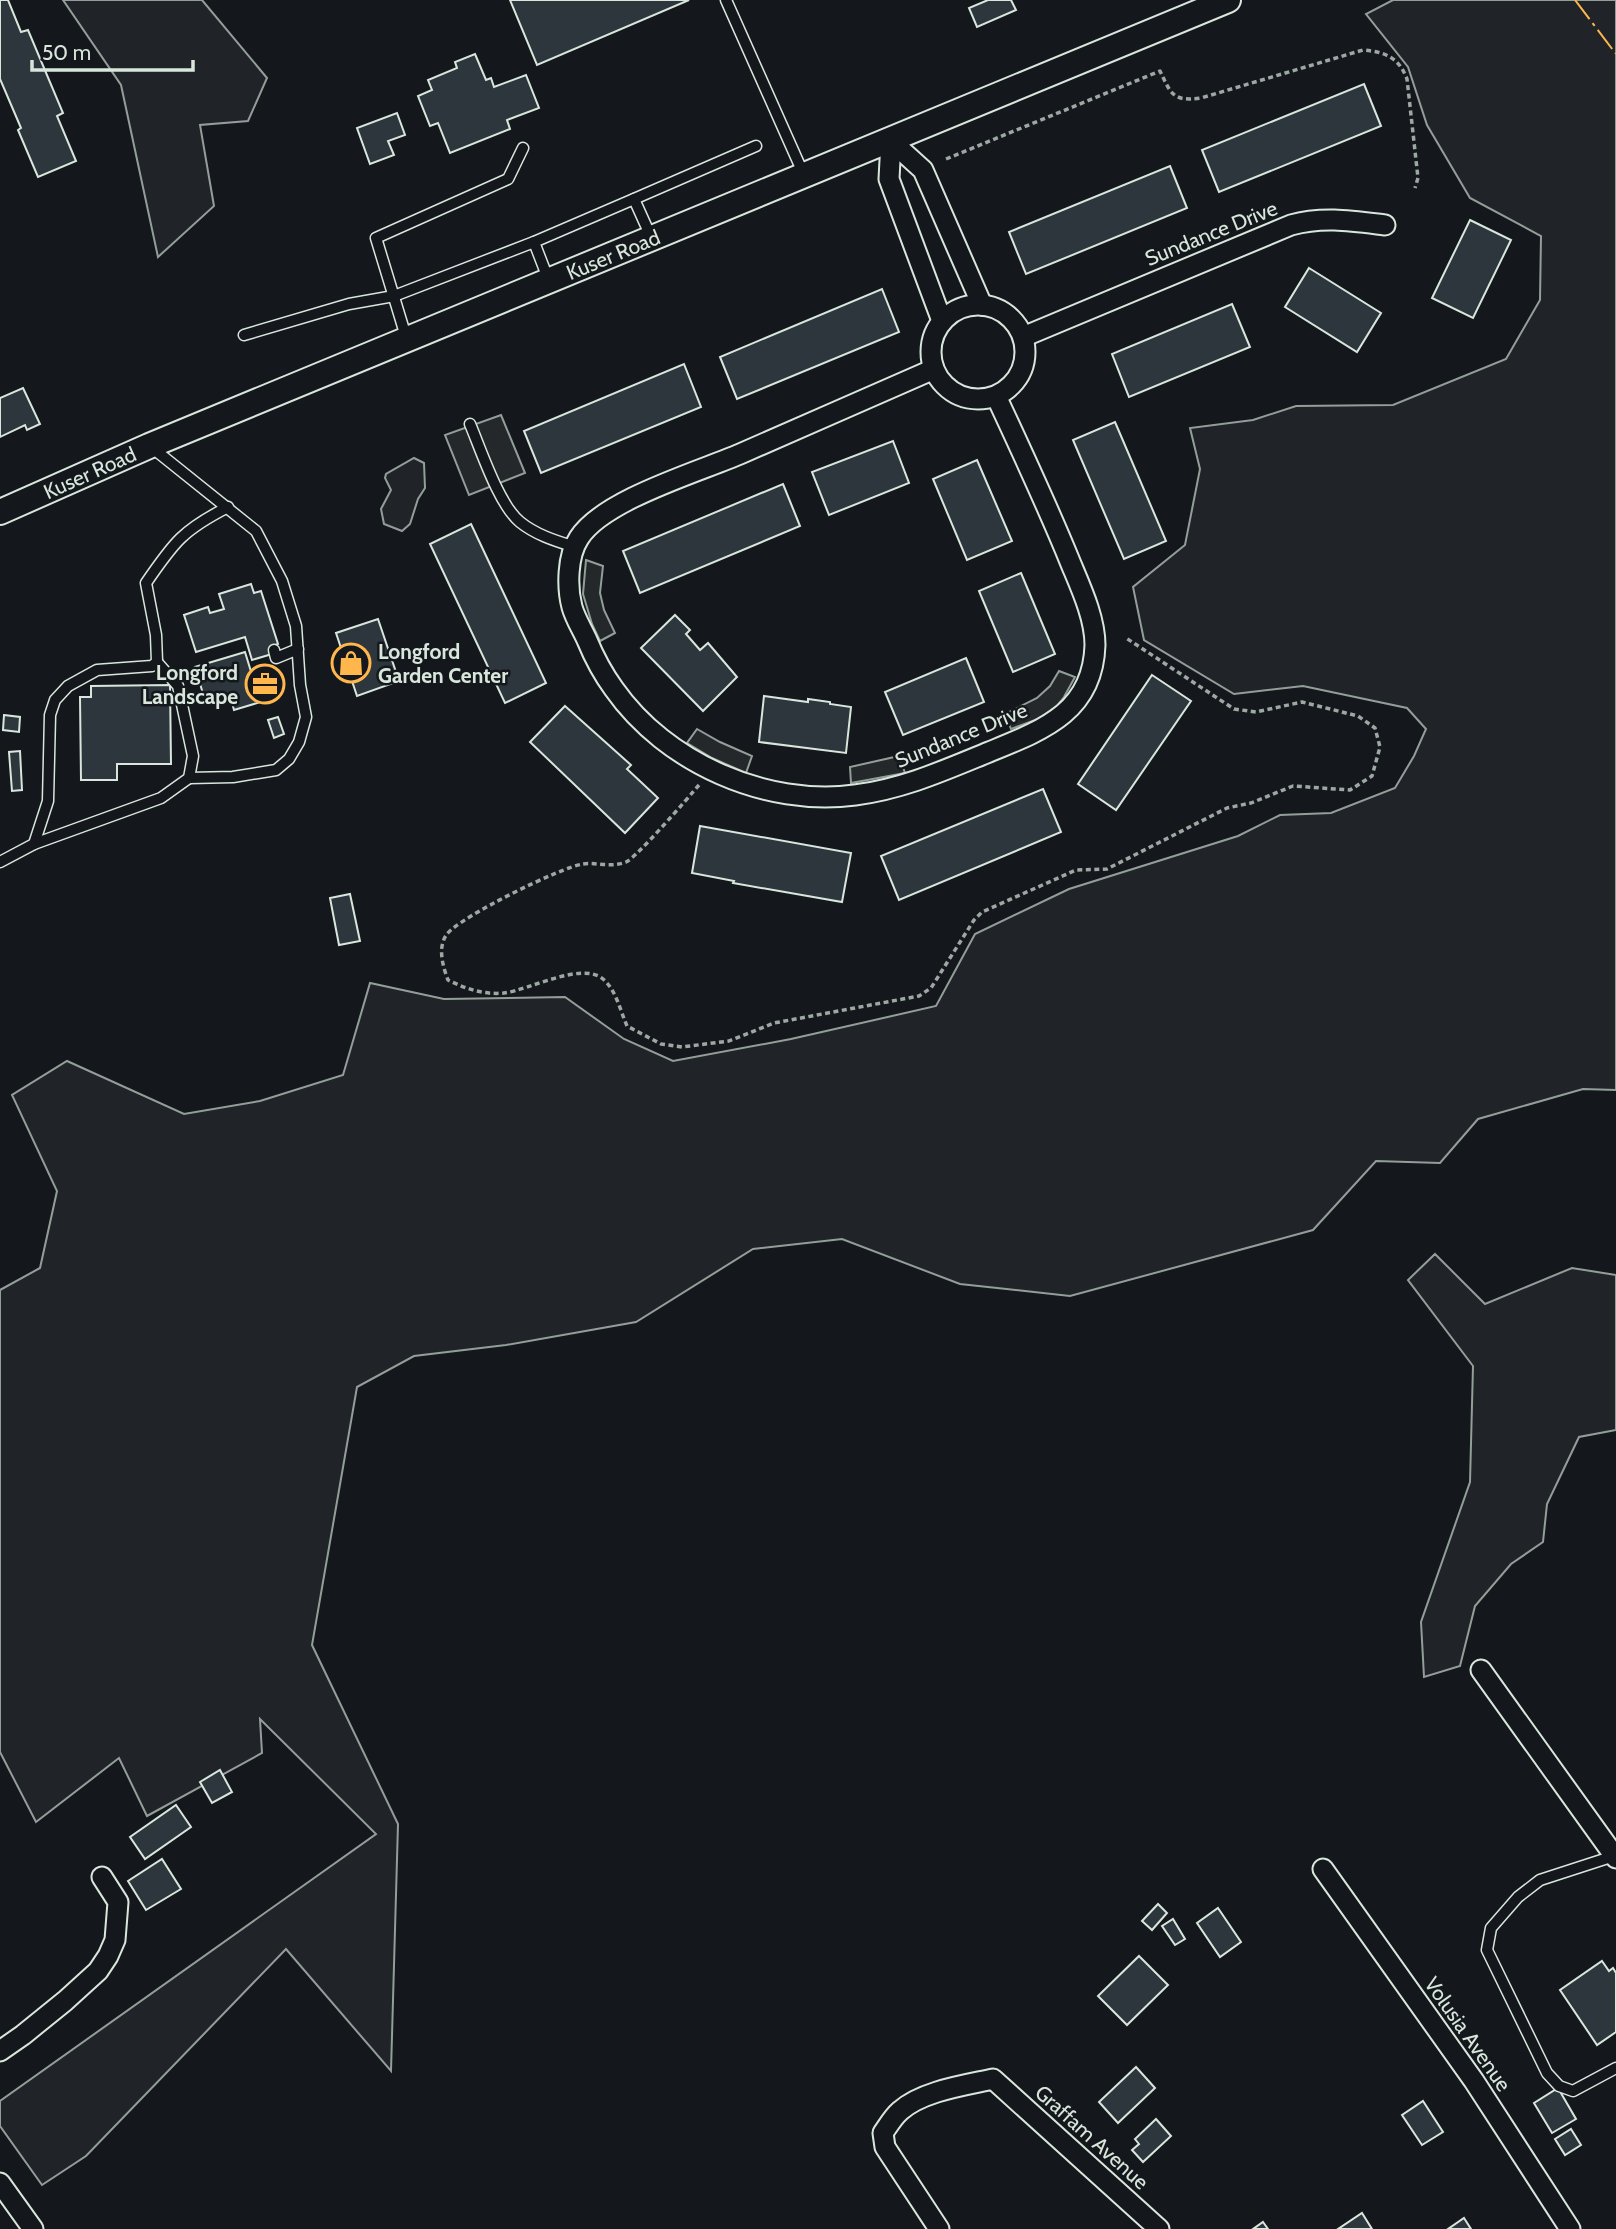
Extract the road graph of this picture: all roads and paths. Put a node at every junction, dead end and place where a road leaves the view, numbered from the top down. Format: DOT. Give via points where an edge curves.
graph roads {
  1 [pos="726,0"];
  2 [pos="1228,0"];
  3 [pos="891,141"];
  4 [pos="756,146"];
  5 [pos="523,148"];
  6 [pos="946,159"];
  7 [pos="804,175"];
  8 [pos="1415,188"];
  9 [pos="634,199"];
  10 [pos="1385,225"];
  11 [pos="652,239"];
  12 [pos="534,242"];
  13 [pos="549,281"];
  14 [pos="394,296"];
  15 [pos="982,305"];
  16 [pos="942,321"];
  17 [pos="244,335"];
  18 [pos="1023,337"];
  19 [pos="407,340"];
  20 [pos="934,369"];
  21 [pos="996,396"];
  22 [pos="470,424"];
  23 [pos="149,446"];
  24 [pos="228,507"];
  25 [pos="0,512"];
  26 [pos="575,547"];
  27 [pos="1126,638"];
  28 [pos="298,649"];
  29 [pos="274,650"];
  30 [pos="157,662"];
  31 [pos="189,778"];
  32 [pos="701,784"];
  33 [pos="34,844"];
  34 [pos="0,862"];
  35 [pos="1481,1670"];
  36 [pos="1615,1857"];
  37 [pos="1323,1869"];
  38 [pos="102,1877"];
  39 [pos="0,2051"];
  40 [pos="1616,2068"];
  41 [pos="0,2183"];
  42 [pos="33,2229"];
  43 [pos="939,2229"];
  44 [pos="1159,2229"];
  45 [pos="1570,2229"];
  1 -- 7 [label="lane"];
  2 -- 3 [label="street, Kuser Road"];
  3 -- 7 [label="street, Kuser Road"];
  3 -- 15 [label="street" via="923,170"];
  3 -- 16 [label="street" via="890,179"];
  4 -- 9 [label="lane"];
  5 -- 14 [label="lane" via="508,179 376,238"];
  6 -- 8 [label="path" via="1160,71 1171,93 1190,100 1363,50 1395,59 1407,79 1418,178"];
  7 -- 11 [label="street, Kuser Road"];
  9 -- 11 [label="lane"];
  9 -- 12 [label="lane"];
  10 -- 18 [label="street, Sundance Drive" via="1329,219 1291,225"];
  11 -- 13 [label="street, Kuser Road"];
  12 -- 13 [label="lane"];
  12 -- 14 [label="lane"];
  13 -- 19 [label="street, Kuser Road"];
  14 -- 17 [label="lane" via="349,304"];
  14 -- 19 [label="lane"];
  15 -- 16 [label="street" via="960,309"];
  15 -- 18 [label="street" via="1007,315"];
  16 -- 20 [label="street" via="932,344"];
  18 -- 21 [label="street" via="1025,357 1019,376"];
  19 -- 23 [label="street, Kuser Road"];
  20 -- 21 [label="street" via="959,396"];
  20 -- 26 [label="street" via="634,497 589,527"];
  21 -- 26 [label="street, Sundance Drive" via="1079,583 1095,640 1093,664 1082,695 1052,722 931,777 852,796 809,795 747,785 686,755 642,721 614,691 599,665 572,607 569,575"];
  22 -- 26 [label="lane" via="498,490 518,521"];
  23 -- 24 [label="lane"];
  23 -- 25 [label="street, Kuser Road"];
  24 -- 28 [label="lane" via="256,531 282,581"];
  24 -- 30 [label="lane" via="199,522 173,544 146,583"];
  27 -- 32 [label="path" via="1234,709 1256,712 1302,702 1358,716 1375,728 1380,747 1372,776 1350,790 1293,786 1227,808 1107,869 1076,870 982,912 931,988 919,996 774,1023 729,1041 682,1047 661,1044 627,1026 612,988 600,976 581,972 504,993 470,991 448,980 441,950 446,935 463,921 563,869 585,863 607,866 628,862"];
  28 -- 29 [label="lane" via="276,658"];
  28 -- 31 [label="lane" via="306,716 289,759 276,770"];
  30 -- 31 [label="lane" via="177,686 193,756"];
  30 -- 33 [label="lane" via="97,670 68,686 55,700 50,715 48,801"];
  31 -- 33 [label="lane" via="160,798"];
  33 -- 34 [label="lane"];
  35 -- 36 [label="street"];
  36 -- 40 [label="lane" via="1540,1880 1491,1928 1487,1950 1547,2073 1559,2086 1573,2091"];
  37 -- 45 [label="street, Volusia Avenue" via="1475,2081"];
  38 -- 39 [label="street" via="118,1902 115,1940 108,1956 65,2001"];
  41 -- 42 [label="street"];
  43 -- 44 [label="street, Graffam Avenue" via="885,2147 883,2133 900,2111 927,2096 993,2079"];
}
